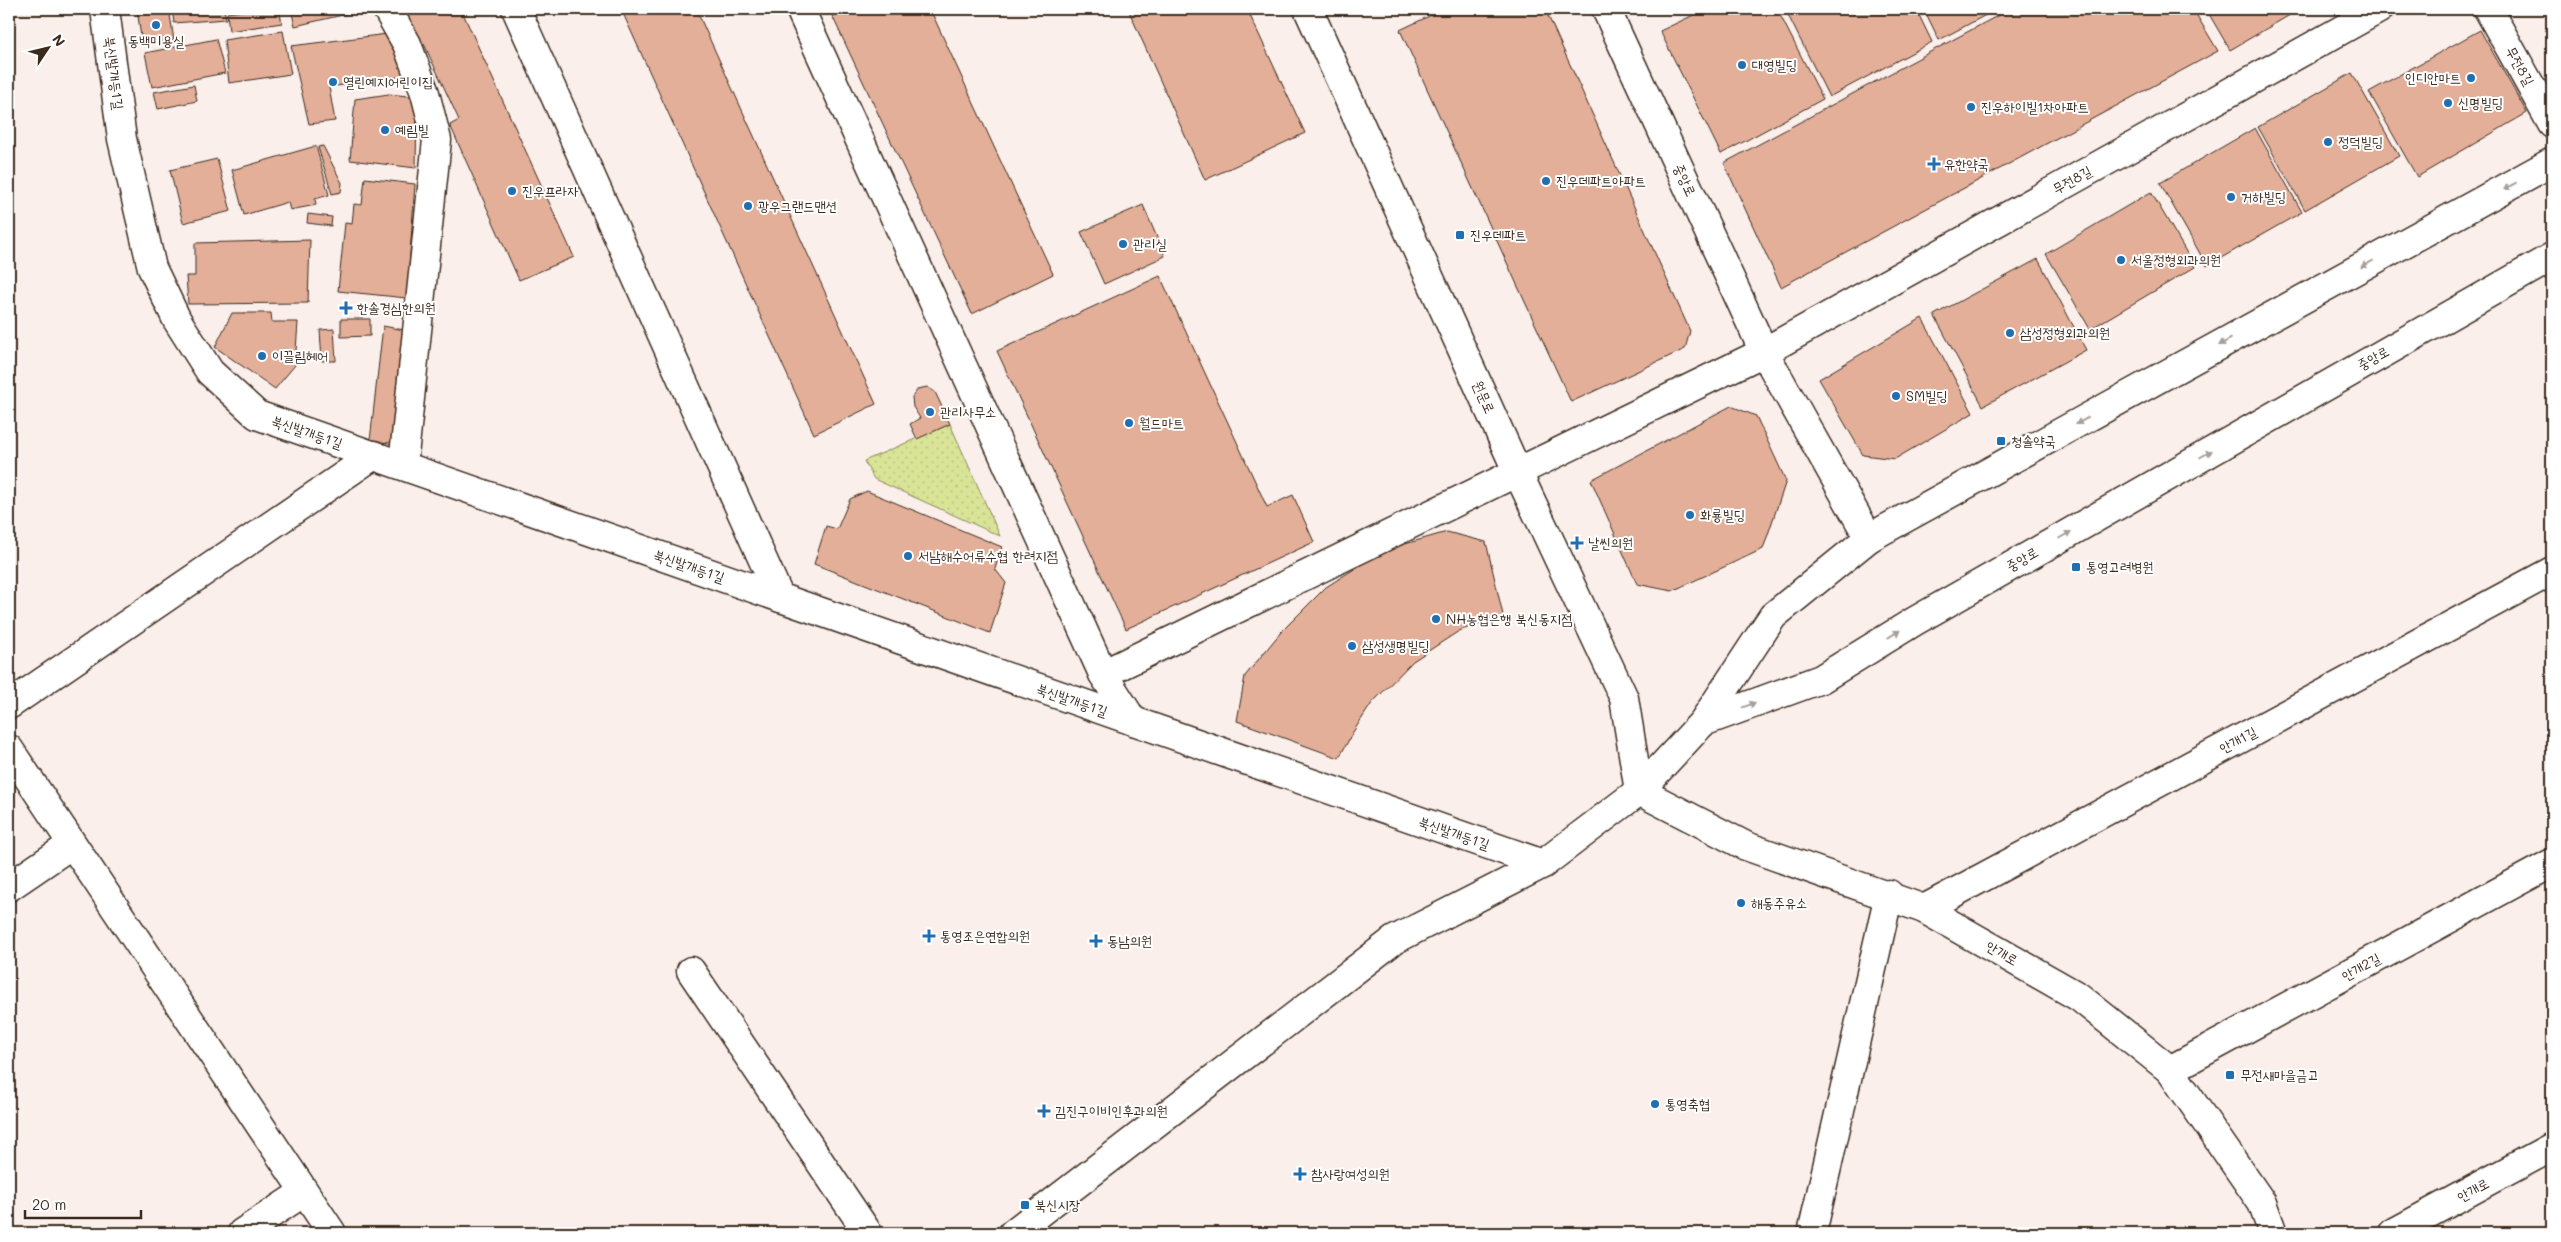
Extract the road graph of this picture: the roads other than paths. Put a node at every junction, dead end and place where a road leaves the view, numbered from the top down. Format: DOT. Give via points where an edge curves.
graph roads {
  1 [pos="105,9"];
  2 [pos="387,9"];
  3 [pos="516,9"];
  4 [pos="800,9"];
  5 [pos="1308,9"];
  6 [pos="1608,9"];
  7 [pos="2379,9"];
  8 [pos="2488,9"];
  9 [pos="2552,124"];
  10 [pos="2552,162"];
  11 [pos="2552,257"];
  12 [pos="1764,352"];
  13 [pos="374,455"];
  14 [pos="403,466"];
  15 [pos="1518,473"];
  16 [pos="1869,538"];
  17 [pos="2552,571"];
  18 [pos="780,598"];
  19 [pos="1103,674"];
  20 [pos="9,705"];
  21 [pos="1133,721"];
  22 [pos="1703,722"];
  23 [pos="9,749"];
  24 [pos="1639,791"];
  25 [pos="72,844"];
  26 [pos="2552,863"];
  27 [pos="1544,864"];
  28 [pos="9,887"];
  29 [pos="1889,894"];
  30 [pos="1924,909"];
  31 [pos="691,971"];
  32 [pos="2170,1070"];
  33 [pos="2552,1147"];
  34 [pos="304,1192"];
  35 [pos="242,1233"];
  36 [pos="332,1233"];
  37 [pos="868,1233"];
  38 [pos="1013,1233"];
  39 [pos="1812,1233"];
  40 [pos="2273,1233"];
  41 [pos="2393,1233"];
  1 -- 13 [label="street, 북신발개등1길" via="122,139 138,214 152,268 177,320 210,372 257,414"];
  2 -- 14 [label="street" via="407,44 437,140"];
  3 -- 18 [label="street"];
  4 -- 19 [label="street"];
  5 -- 15 [label="street, 원문로"];
  6 -- 12 [label="street, 중앙로"];
  7 -- 12 [label="street, 무전8길"];
  8 -- 9 [label="street, 무전8길"];
  10 -- 16 [label="street, one-way"];
  22 -- 11 [label="street, 중앙로, one-way" via="1821,679 1941,606"];
  12 -- 15 [label="street"];
  12 -- 16 [label="street, 중앙로"];
  13 -- 14 [label="street, 북신발개등1길"];
  13 -- 20 [label="street"];
  14 -- 18 [label="street, 북신발개등1길"];
  15 -- 19 [label="street"];
  15 -- 24 [label="street, 원문로" via="1624,698"];
  16 -- 22 [label="street" via="1773,616"];
  17 -- 30 [label="street, 안개1길"];
  18 -- 21 [label="street, 북신발개등1길"];
  19 -- 21 [label="street"];
  21 -- 27 [label="street, 북신발개등1길"];
  22 -- 24 [label="street"];
  23 -- 25 [label="street"];
  24 -- 27 [label="street"];
  24 -- 29 [label="street, 안개로" via="1746,846"];
  25 -- 28 [label="street"];
  25 -- 34 [label="street"];
  26 -- 32 [label="street, 안개2길"];
  27 -- 38 [label="street" via="1394,940"];
  29 -- 30 [label="street, 안개로"];
  29 -- 39 [label="street"];
  30 -- 32 [label="street, 안개로" via="2079,997"];
  31 -- 37 [label="street"];
  32 -- 40 [label="street, 안개로" via="2262,1203"];
  33 -- 41 [label="street, 안개로"];
  34 -- 35 [label="street"];
  34 -- 36 [label="street"];
}
